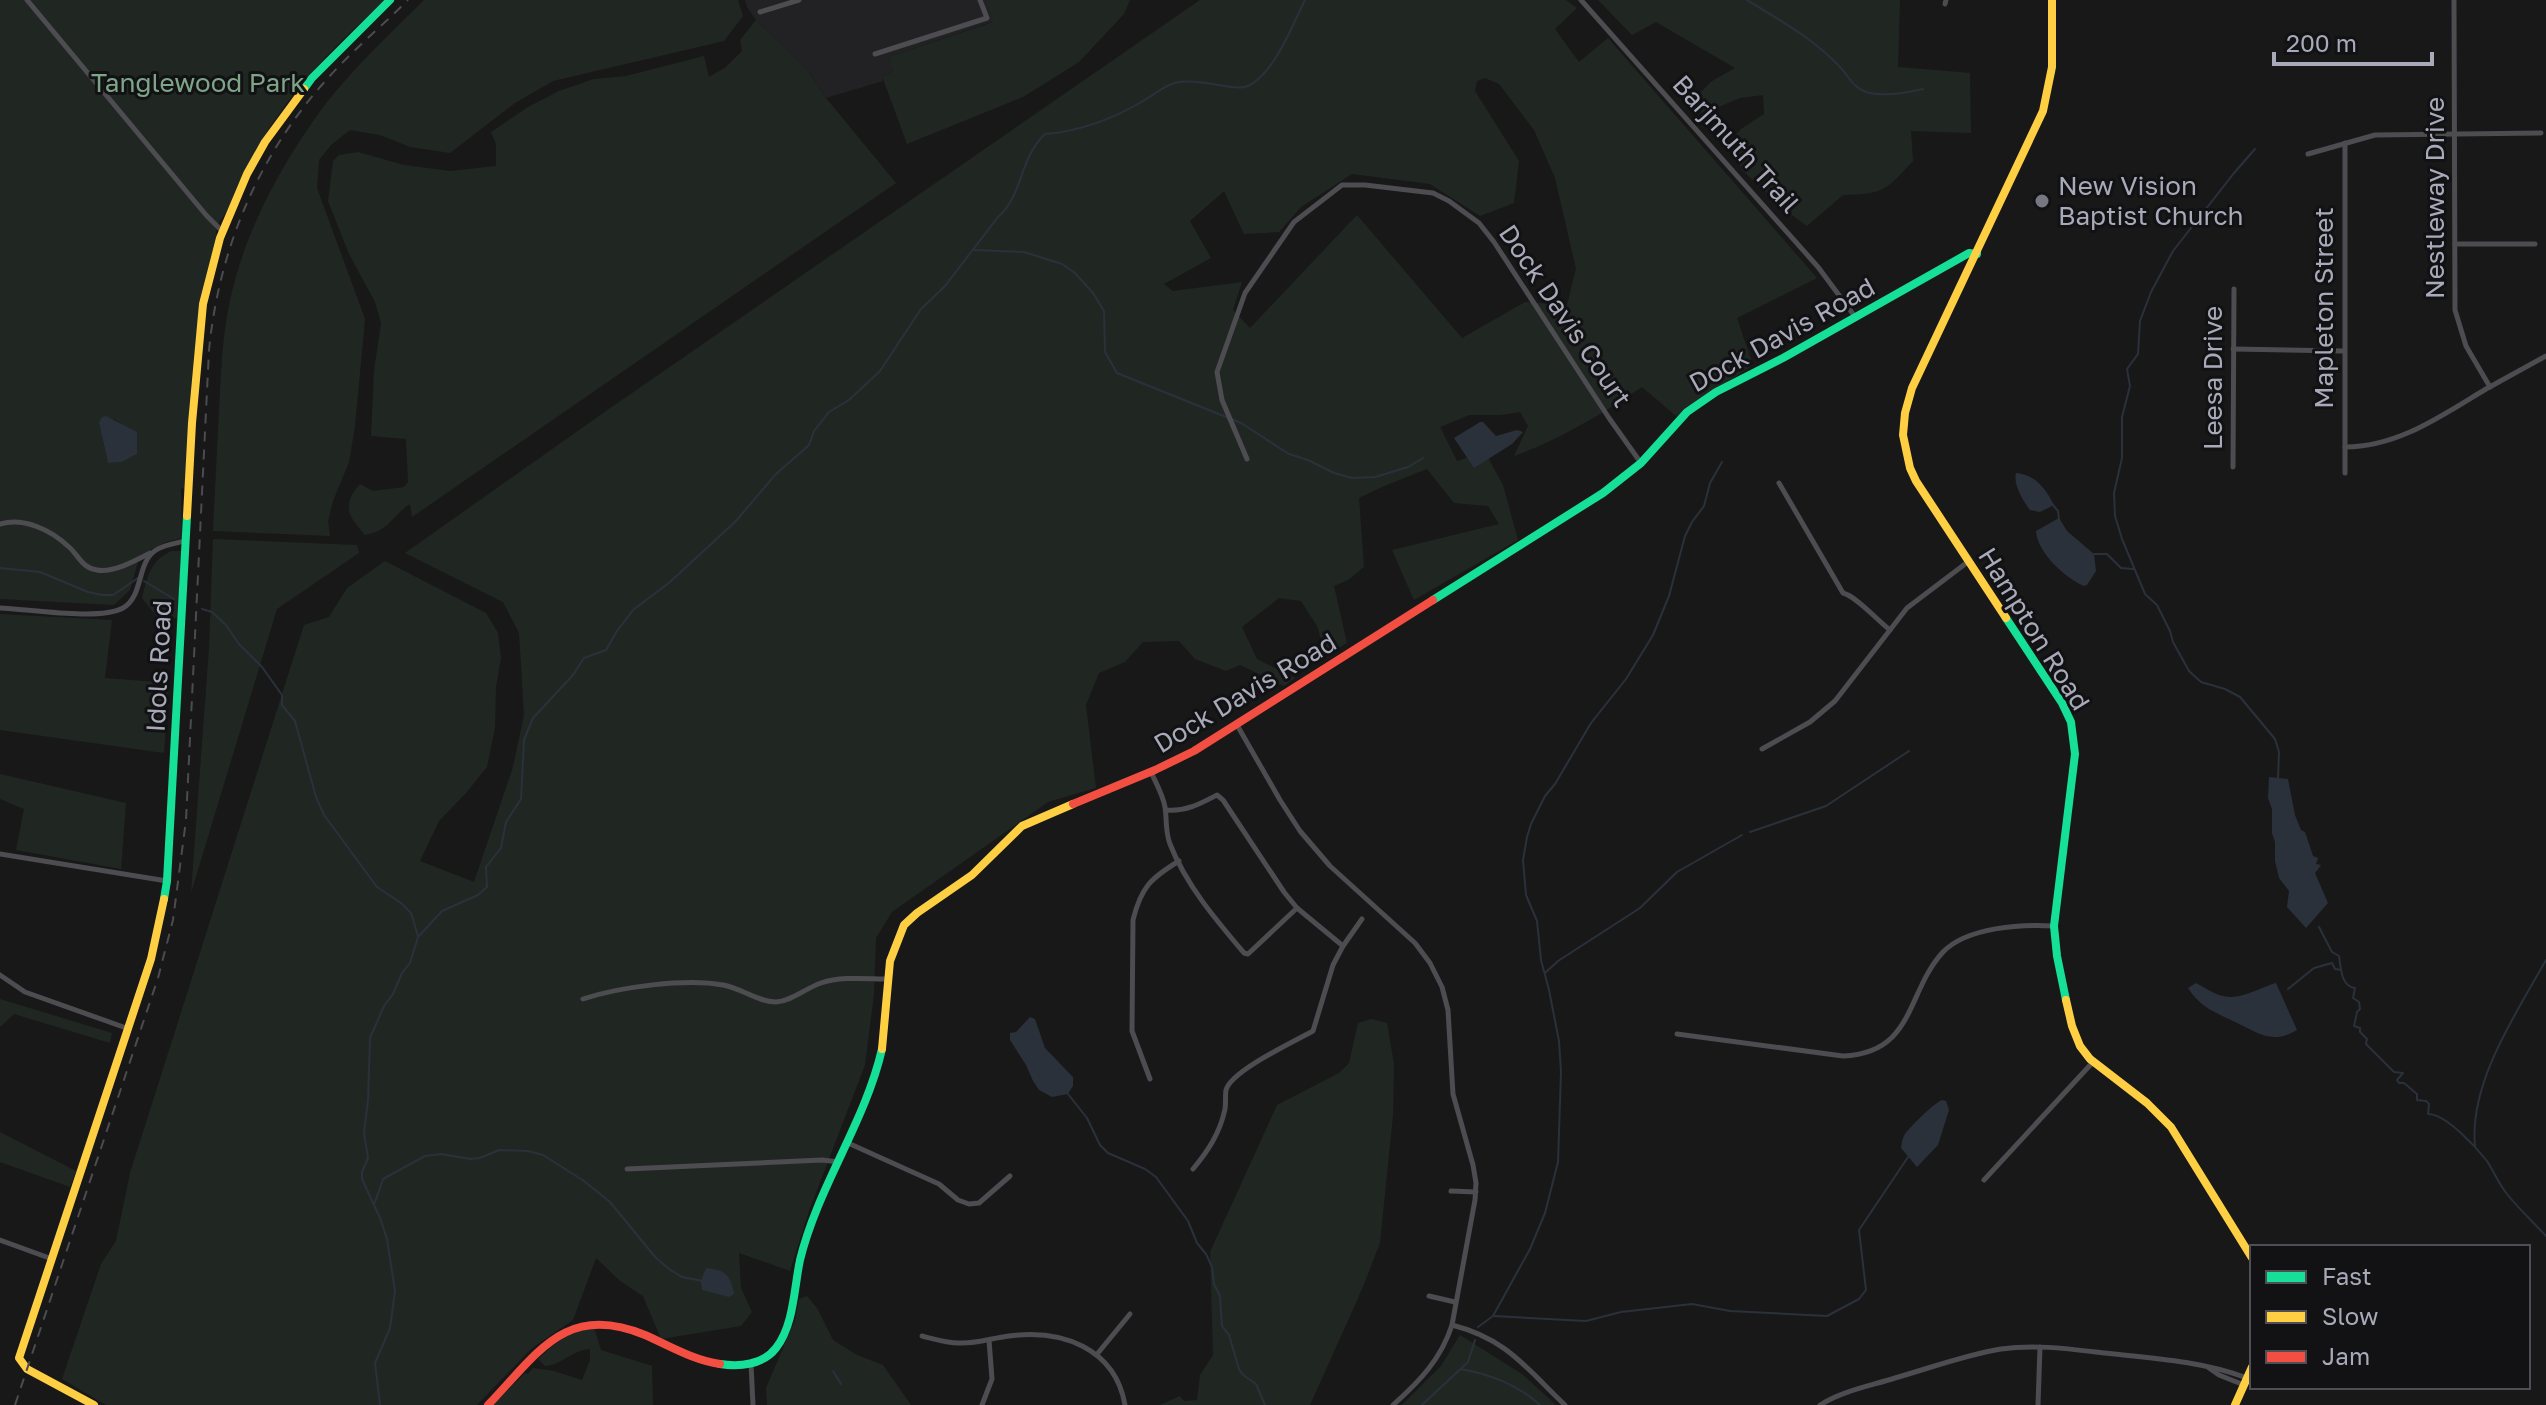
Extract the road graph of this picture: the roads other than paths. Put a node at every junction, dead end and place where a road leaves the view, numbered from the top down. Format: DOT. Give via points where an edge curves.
graph roads {
  1 [pos="27,0"];
  2 [pos="390,0"];
  3 [pos="799,0"];
  4 [pos="980,0"];
  5 [pos="1581,0"];
  6 [pos="2052,0"];
  7 [pos="2454,0"];
  8 [pos="760,12"];
  9 [pos="875,54"];
  10 [pos="2541,133"];
  11 [pos="2454,134"];
  12 [pos="2345,143"];
  13 [pos="2308,154"];
  14 [pos="222,231"];
  15 [pos="2455,244"];
  16 [pos="2535,244"];
  17 [pos="1977,254"];
  18 [pos="2234,289"];
  19 [pos="1856,318"];
  20 [pos="2233,349"];
  21 [pos="2343,351"];
  22 [pos="2546,356"];
  23 [pos="2490,387"];
  24 [pos="2345,447"];
  25 [pos="1247,459"];
  26 [pos="1641,463"];
  27 [pos="2233,467"];
  28 [pos="2345,473"];
  29 [pos="1779,483"];
  30 [pos="0,524"];
  31 [pos="185,541"];
  32 [pos="156,550"];
  33 [pos="1969,561"];
  34 [pos="0,608"];
  35 [pos="1890,630"];
  36 [pos="1237,725"];
  37 [pos="1762,749"];
  38 [pos="1151,772"];
  39 [pos="1166,810"];
  40 [pos="0,854"];
  41 [pos="1179,861"];
  42 [pos="167,881"];
  43 [pos="1297,908"];
  44 [pos="1362,919"];
  45 [pos="2054,926"];
  46 [pos="1343,946"];
  47 [pos="0,975"];
  48 [pos="889,979"];
  49 [pos="583,999"];
  50 [pos="129,1029"];
  51 [pos="1677,1034"];
  52 [pos="2093,1062"];
  53 [pos="1150,1079"];
  54 [pos="848,1143"];
  55 [pos="839,1162"];
  56 [pos="627,1169"];
  57 [pos="1193,1169"];
  58 [pos="1010,1176"];
  59 [pos="1984,1180"];
  60 [pos="1451,1191"];
  61 [pos="1476,1192"];
  62 [pos="0,1240"];
  63 [pos="2250,1255"];
  64 [pos="53,1259"];
  65 [pos="1429,1296"];
  66 [pos="1455,1302"];
  67 [pos="1130,1314"];
  68 [pos="1452,1325"];
  69 [pos="922,1336"];
  70 [pos="989,1340"];
  71 [pos="2040,1347"];
  72 [pos="1098,1353"];
  73 [pos="751,1364"];
  74 [pos="2250,1372"];
  75 [pos="2246,1382"];
  76 [pos="94,1405"];
  77 [pos="488,1405"];
  78 [pos="753,1405"];
  79 [pos="982,1405"];
  80 [pos="1125,1405"];
  81 [pos="1393,1405"];
  82 [pos="1565,1405"];
  83 [pos="1820,1405"];
  84 [pos="2038,1405"];
  85 [pos="2235,1405"];
  1 -- 14 [label="street"];
  2 -- 14 [label="street, Idols Road" via="312,78 265,142"];
  3 -- 8 [label="street"];
  4 -- 9 [label="street" via="987,18"];
  5 -- 19 [label="street, Barjmuth Trail" via="1818,267"];
  6 -- 17 [label="street, Hampton Road" via="2047,100"];
  7 -- 11 [label="street, Nestleway Drive"];
  10 -- 11 [label="street"];
  11 -- 12 [label="street" via="2385,134"];
  11 -- 15 [label="street, Nestleway Drive"];
  12 -- 13 [label="street"];
  12 -- 21 [label="street, Mapleton Street"];
  14 -- 31 [label="street, Idols Road" via="203,304"];
  15 -- 16 [label="street"];
  15 -- 23 [label="street, Nestleway Drive" via="2457,321"];
  17 -- 19 [label="street, Dock Davis Road" via="1969,253"];
  17 -- 33 [label="street, Hampton Road" via="1912,388 1902,433 1916,481"];
  18 -- 20 [label="street, Leesa Drive"];
  19 -- 26 [label="street, Dock Davis Road" via="1716,392 1687,412"];
  20 -- 21 [label="street"];
  20 -- 27 [label="street, Leesa Drive"];
  21 -- 24 [label="street, Mapleton Street"];
  22 -- 23 [label="street"];
  23 -- 24 [label="street" via="2395,439"];
  24 -- 28 [label="street, Mapleton Street"];
  25 -- 26 [label="street, Dock Davis Court" via="1222,400 1217,372 1245,293 1294,222 1342,185 1365,185 1433,193 1479,223"];
  26 -- 36 [label="street, Dock Davis Road" via="1603,493"];
  29 -- 35 [label="street" via="1843,593"];
  30 -- 32 [label="street" via="22,521 39,528 94,570 120,567"];
  31 -- 32 [label="street"];
  31 -- 42 [label="street, Idols Road"];
  32 -- 34 [label="street" via="147,559 131,601 117,610"];
  33 -- 35 [label="street" via="1907,608"];
  33 -- 45 [label="street, Hampton Road" via="2062,703 2074,734"];
  35 -- 37 [label="street" via="1835,701"];
  36 -- 38 [label="street, Dock Davis Road"];
  36 -- 61 [label="street" via="1300,831 1327,863 1415,943 1437,974 1448,1010 1453,1094"];
  38 -- 39 [label="street"];
  38 -- 48 [label="street, Dock Davis Road" via="1022,826 976,872 910,918 895,942"];
  39 -- 41 [label="street" via="1165,826"];
  39 -- 43 [label="street" via="1192,807 1217,795"];
  40 -- 42 [label="street"];
  41 -- 43 [label="street" via="1244,953"];
  41 -- 53 [label="street" via="1148,883 1133,920 1132,1031"];
  42 -- 50 [label="street, Idols Road"];
  43 -- 46 [label="street"];
  44 -- 46 [label="street"];
  45 -- 51 [label="street" via="1995,929 1960,940 1944,952 1897,1033 1862,1056"];
  45 -- 52 [label="street, Hampton Road" via="2072,1026"];
  46 -- 57 [label="street" via="1313,1031 1233,1080 1217,1136"];
  47 -- 50 [label="street" via="25,992"];
  48 -- 49 [label="street" via="824,982 773,1002 721,984 683,983"];
  48 -- 54 [label="street, Dock Davis Road" via="881,1055"];
  50 -- 64 [label="street, Idols Road"];
  52 -- 59 [label="street"];
  52 -- 63 [label="street, Hampton Road" via="2171,1127"];
  54 -- 55 [label="street, Dock Davis Road"];
  54 -- 58 [label="street" via="939,1184 969,1204 979,1203"];
  55 -- 56 [label="street"];
  55 -- 73 [label="street, Dock Davis Road" via="802,1251 782,1338 769,1355"];
  60 -- 61 [label="street"];
  61 -- 66 [label="street"];
  62 -- 64 [label="street"];
  64 -- 76 [label="street, Idols Road" via="19,1358 27,1369"];
  65 -- 66 [label="street"];
  66 -- 68 [label="street"];
  67 -- 72 [label="street"];
  68 -- 81 [label="street" via="1435,1363"];
  68 -- 82 [label="street" via="1500,1344"];
  69 -- 70 [label="street" via="953,1343"];
  70 -- 72 [label="street" via="1039,1336 1071,1341"];
  70 -- 79 [label="street" via="993,1369"];
  71 -- 75 [label="street" via="2161,1358"];
  71 -- 83 [label="street" via="1999,1349 1950,1361"];
  71 -- 84 [label="street"];
  72 -- 80 [label="street" via="1117,1379"];
  73 -- 77 [label="street" via="713,1364 625,1328 587,1324 549,1344"];
  73 -- 78 [label="street"];
  74 -- 75 [label="street"];
  75 -- 85 [label="street"];
}
